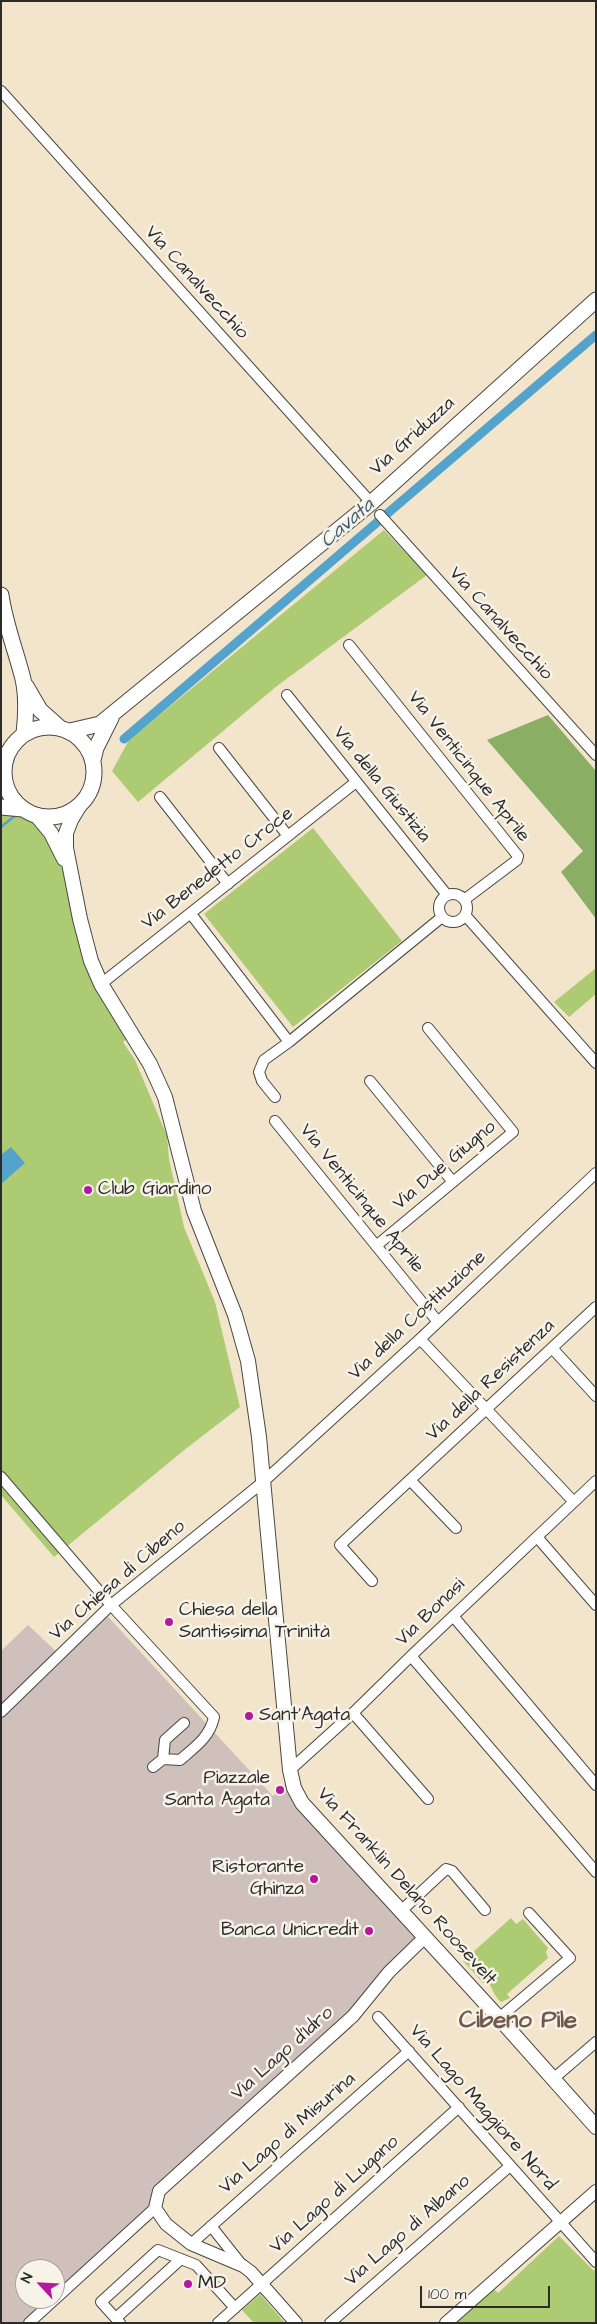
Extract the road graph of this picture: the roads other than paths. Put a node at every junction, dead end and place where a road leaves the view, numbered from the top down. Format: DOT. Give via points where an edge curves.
graph roads {
  1 [pos="1,91"];
  2 [pos="596,300"];
  3 [pos="366,497"];
  4 [pos="383,519"];
  5 [pos="1,595"];
  6 [pos="349,645"];
  7 [pos="23,680"];
  8 [pos="287,695"];
  9 [pos="114,714"];
  10 [pos="65,729"];
  11 [pos="24,734"];
  12 [pos="219,748"];
  13 [pos="596,755"];
  14 [pos="93,760"];
  15 [pos="3,781"];
  16 [pos="356,782"];
  17 [pos="160,796"];
  18 [pos="80,805"];
  19 [pos="1,807"];
  20 [pos="30,812"];
  21 [pos="288,836"];
  22 [pos="68,867"];
  23 [pos="228,884"];
  24 [pos="448,896"];
  25 [pos="464,900"];
  26 [pos="191,914"];
  27 [pos="465,916"];
  28 [pos="442,917"];
  29 [pos="102,984"];
  30 [pos="428,1028"];
  31 [pos="289,1042"];
  32 [pos="596,1063"];
  33 [pos="370,1081"];
  34 [pos="274,1097"];
  35 [pos="275,1121"];
  36 [pos="596,1173"];
  37 [pos="453,1182"];
  38 [pos="376,1246"];
  39 [pos="596,1307"];
  40 [pos="438,1322"];
  41 [pos="420,1338"];
  42 [pos="552,1348"];
  43 [pos="596,1396"];
  44 [pos="486,1410"];
  45 [pos="1,1477"];
  46 [pos="410,1480"];
  47 [pos="263,1482"];
  48 [pos="594,1488"];
  49 [pos="574,1502"];
  50 [pos="456,1528"];
  51 [pos="537,1537"];
  52 [pos="372,1581"];
  53 [pos="110,1605"];
  54 [pos="596,1605"];
  55 [pos="453,1616"];
  56 [pos="410,1656"];
  57 [pos="1,1712"];
  58 [pos="353,1713"];
  59 [pos="184,1723"];
  60 [pos="163,1759"];
  61 [pos="153,1767"];
  62 [pos="290,1770"];
  63 [pos="596,1785"];
  64 [pos="428,1799"];
  65 [pos="596,1872"];
  66 [pos="485,1910"];
  67 [pos="401,1911"];
  68 [pos="529,1913"];
  69 [pos="425,1937"];
  70 [pos="378,2017"];
  71 [pos="499,2018"];
  72 [pos="596,2042"];
  73 [pos="409,2051"];
  74 [pos="553,2079"];
  75 [pos="458,2107"];
  76 [pos="596,2127"];
  77 [pos="510,2166"];
  78 [pos="596,2191"];
  79 [pos="154,2208"];
  80 [pos="559,2222"];
  81 [pos="211,2226"];
  82 [pos="191,2244"];
  83 [pos="181,2259"];
  84 [pos="596,2262"];
  85 [pos="243,2266"];
  86 [pos="261,2284"];
  87 [pos="235,2308"];
  88 [pos="118,2320"];
  89 [pos="29,2323"];
  90 [pos="218,2323"];
  91 [pos="296,2323"];
  92 [pos="330,2323"];
  93 [pos="446,2323"];
  1 -- 3 [label="street, Via Canalvecchio"];
  2 -- 9 [label="main road, Via Griduzza" via="371,503"];
  4 -- 13 [label="street, Via Canalvecchio"];
  5 -- 7 [label="main road"];
  6 -- 25 [label="street, Via Venticinque Aprile" via="518,856"];
  7 -- 10 [label="main road" via="40,710"];
  7 -- 11 [label="main road"];
  8 -- 16 [label="street, Via della Giustizia"];
  9 -- 10 [label="main road, Via Griduzza" via="100,724"];
  9 -- 14 [label="main road, Via Griduzza"];
  10 -- 11 [label="main road" via="35,728"];
  10 -- 14 [label="main road" via="80,738"];
  11 -- 15 [label="main road" via="8,753"];
  12 -- 21 [label="street"];
  14 -- 18 [label="main road" via="93,784"];
  15 -- 20 [label="main road" via="10,796"];
  16 -- 21 [label="street, Via Benedetto Croce"];
  16 -- 24 [label="street, Via della Giustizia"];
  17 -- 23 [label="street"];
  18 -- 20 [label="main road" via="60,816"];
  18 -- 22 [label="main road" via="66,833"];
  19 -- 20 [label="main road"];
  20 -- 22 [label="main road" via="51,833"];
  21 -- 23 [label="street, Via Benedetto Croce"];
  22 -- 29 [label="main road, Via Franklin Delano Roosevelt" via="91,961"];
  23 -- 26 [label="street, Via Benedetto Croce"];
  24 -- 25 [label="street" via="453,894"];
  24 -- 28 [label="street" via="439,905"];
  25 -- 27 [label="street"];
  26 -- 29 [label="street, Via Benedetto Croce"];
  26 -- 31 [label="street"];
  27 -- 28 [label="street" via="451,922"];
  27 -- 32 [label="street"];
  28 -- 31 [label="street"];
  29 -- 47 [label="main road, Via Franklin Delano Roosevelt" via="150,1064 167,1103 194,1211 235,1315 248,1361"];
  30 -- 37 [label="street, Via Due Giugno" via="513,1132"];
  31 -- 34 [label="street" via="264,1060 259,1072"];
  33 -- 37 [label="street"];
  35 -- 38 [label="street, Via Venticinque Aprile"];
  36 -- 40 [label="street, Via della Costituzione"];
  37 -- 38 [label="street, Via Due Giugno"];
  38 -- 40 [label="street, Via Venticinque Aprile"];
  39 -- 42 [label="street, Via della Resistenza"];
  40 -- 41 [label="street, Via della Costituzione"];
  41 -- 44 [label="street"];
  41 -- 47 [label="street, Via della Costituzione"];
  42 -- 43 [label="street"];
  42 -- 44 [label="street, Via della Resistenza"];
  44 -- 46 [label="street, Via della Resistenza"];
  44 -- 49 [label="street"];
  45 -- 53 [label="street"];
  46 -- 50 [label="street"];
  46 -- 52 [label="street, Via della Resistenza" via="340,1545"];
  47 -- 53 [label="street, Via Chiesa di Cibeno"];
  47 -- 62 [label="main road, Via Franklin Delano Roosevelt"];
  48 -- 49 [label="street, Via Bonasi"];
  49 -- 51 [label="street, Via Bonasi"];
  51 -- 54 [label="street"];
  51 -- 55 [label="street, Via Bonasi"];
  53 -- 57 [label="street, Via Chiesa di Cibeno"];
  53 -- 60 [label="street" via="214,1717 205,1738 180,1760"];
  55 -- 56 [label="street, Via Bonasi"];
  55 -- 63 [label="street"];
  56 -- 58 [label="street, Via Bonasi"];
  56 -- 65 [label="street"];
  58 -- 62 [label="street, Via Bonasi"];
  58 -- 64 [label="street"];
  59 -- 60 [label="street" via="165,1740"];
  60 -- 61 [label="street"];
  62 -- 67 [label="main road, Via Franklin Delano Roosevelt" via="302,1803"];
  66 -- 67 [label="street" via="452,1871 446,1869"];
  67 -- 69 [label="main road, Via Franklin Delano Roosevelt"];
  68 -- 71 [label="street" via="570,1958"];
  69 -- 71 [label="main road, Via Franklin Delano Roosevelt"];
  69 -- 79 [label="street, Via Lago d'Idro" via="379,1983 353,2016 160,2191"];
  70 -- 73 [label="street, Via Lago Maggiore Nord"];
  71 -- 74 [label="main road, Via Franklin Delano Roosevelt"];
  72 -- 74 [label="street"];
  73 -- 75 [label="street, Via Lago Maggiore Nord"];
  73 -- 81 [label="street, Via Lago di Misurina"];
  74 -- 76 [label="main road, Via Franklin Delano Roosevelt"];
  75 -- 77 [label="street, Via Lago Maggiore Nord"];
  75 -- 86 [label="street, Via Lago di Lugano"];
  77 -- 80 [label="street, Via Lago Maggiore Nord"];
  77 -- 92 [label="street, Via Lago di Albano"];
  78 -- 80 [label="street"];
  79 -- 82 [label="street" via="166,2224"];
  79 -- 89 [label="street"];
  80 -- 84 [label="street, Via Lago Maggiore Nord"];
  80 -- 93 [label="street"];
  81 -- 82 [label="street, Via Lago di Misurina"];
  81 -- 85 [label="street"];
  82 -- 85 [label="street"];
  83 -- 87 [label="street" via="196,2265"];
  83 -- 88 [label="street"];
  83 -- 88 [label="street" via="158,2250 101,2302"];
  85 -- 86 [label="street"];
  86 -- 87 [label="street, Via Lago di Lugano"];
  86 -- 91 [label="street"];
  87 -- 90 [label="street, Via Lago di Lugano"];
}
